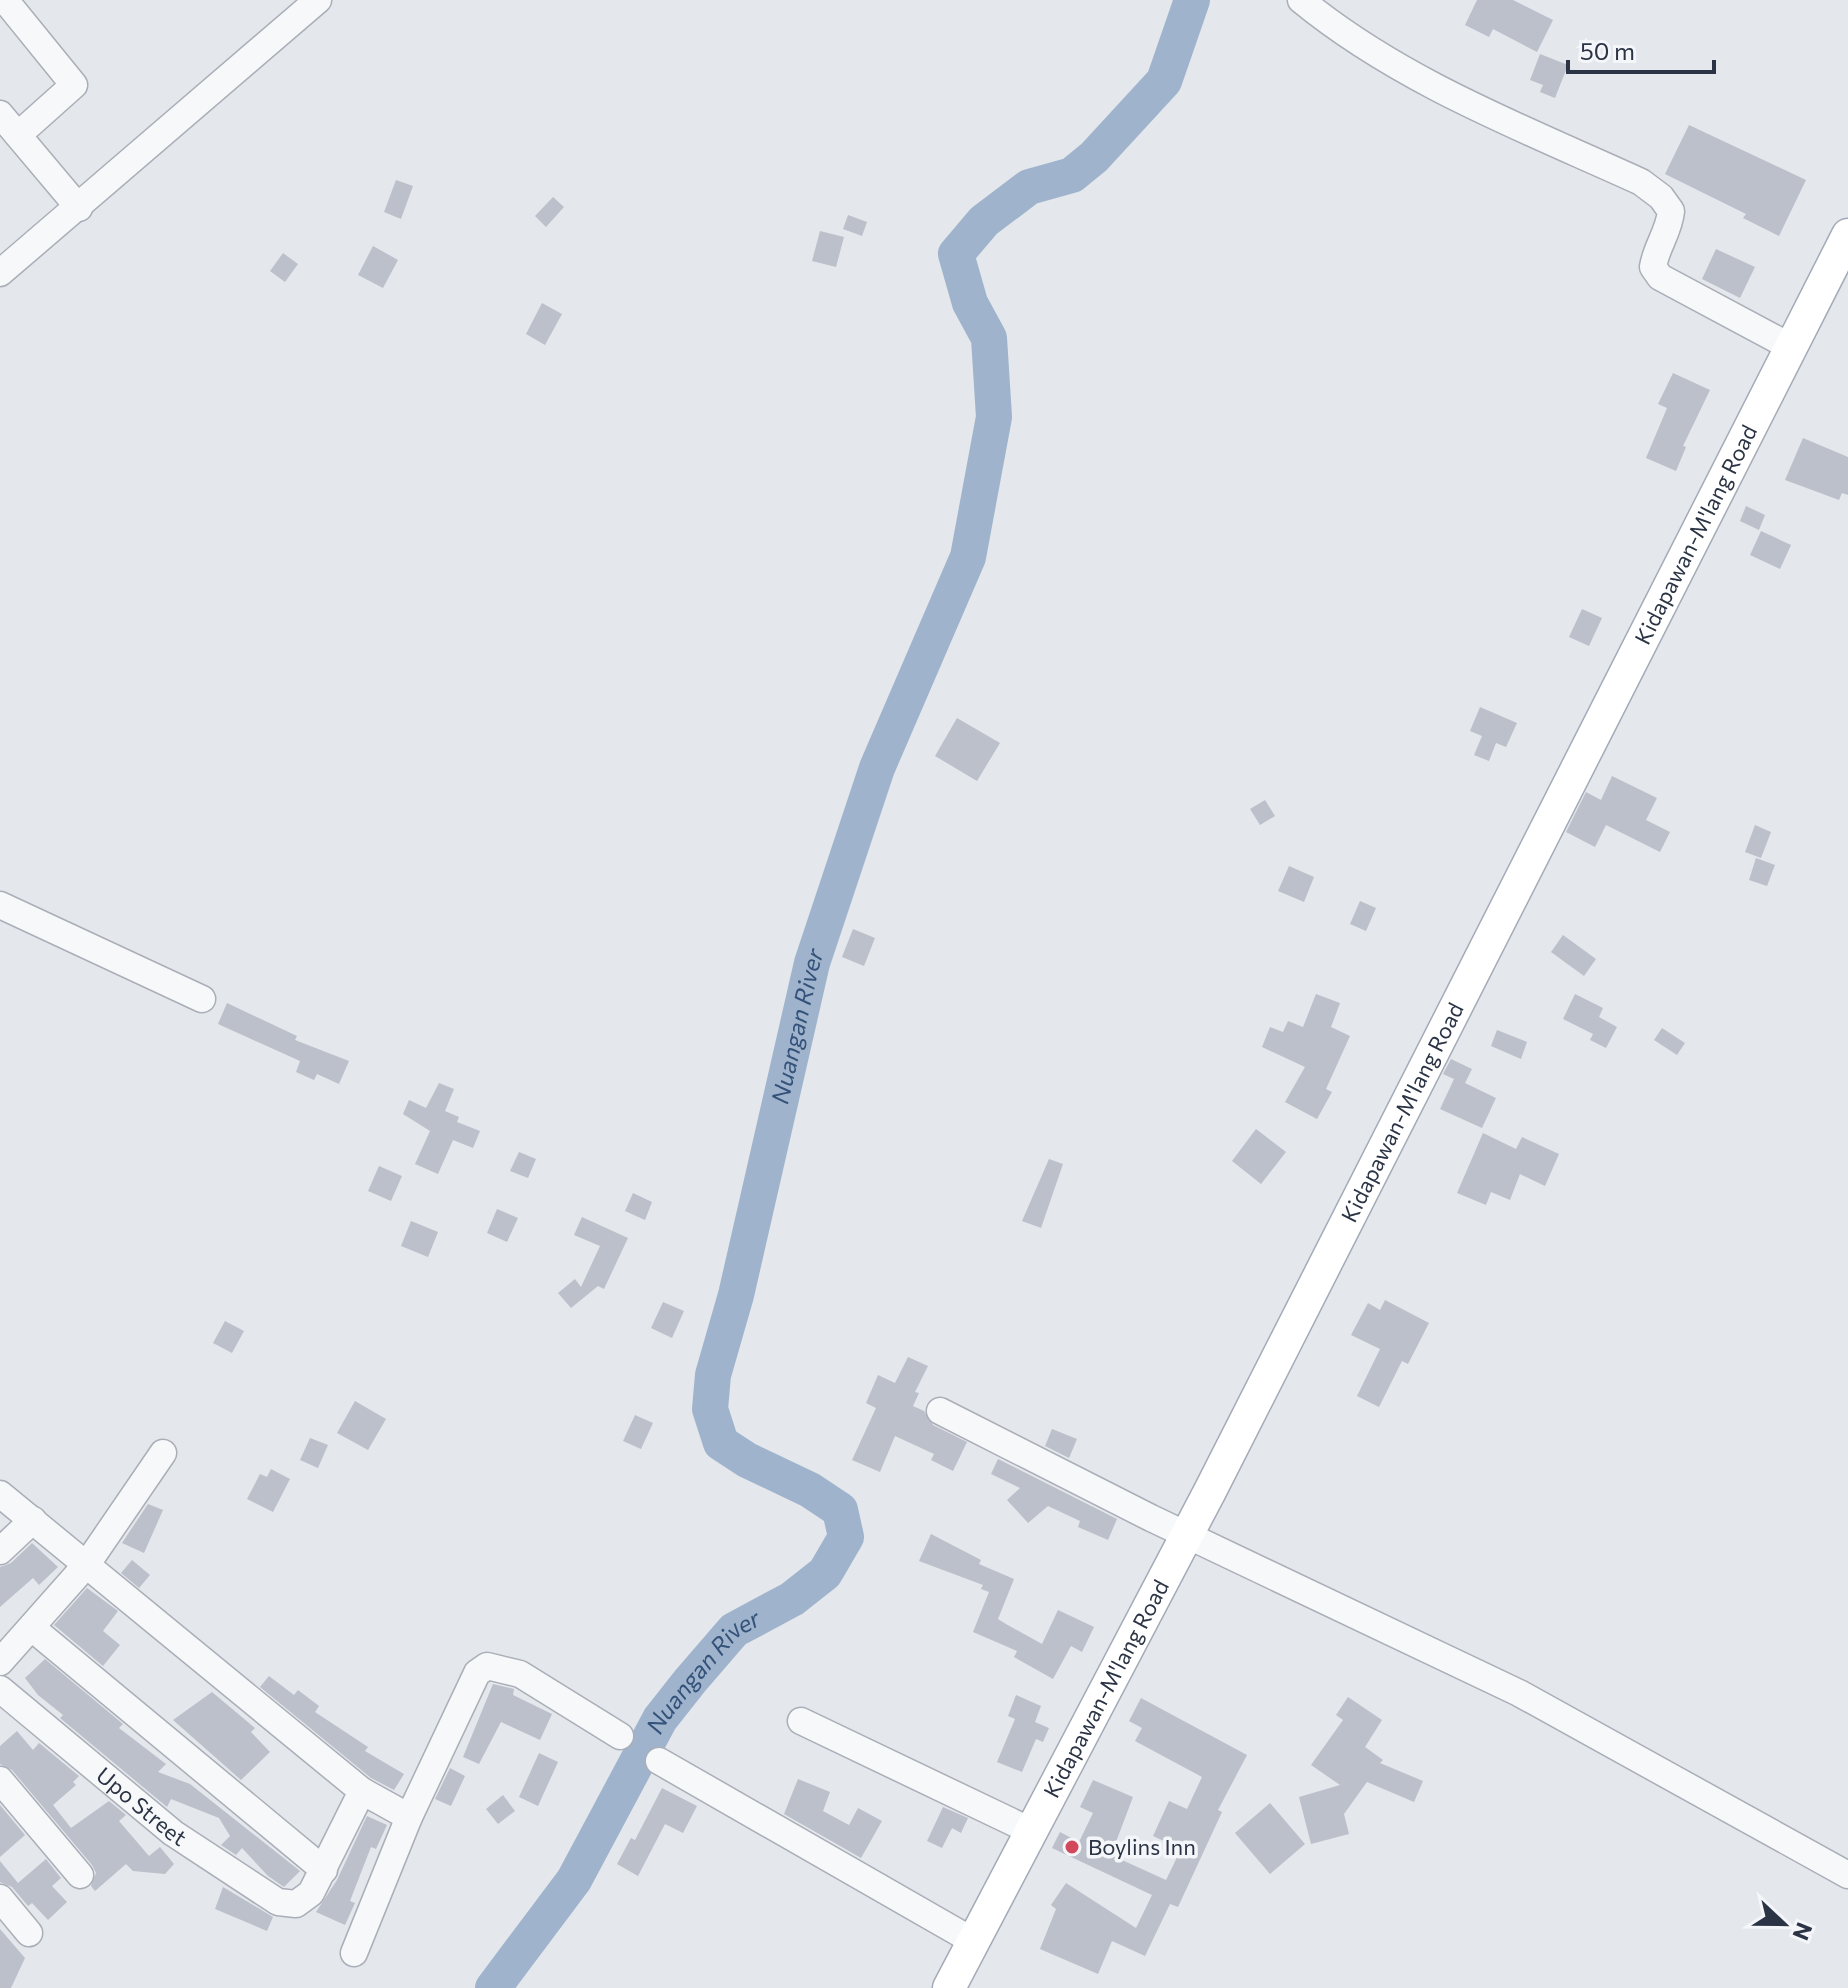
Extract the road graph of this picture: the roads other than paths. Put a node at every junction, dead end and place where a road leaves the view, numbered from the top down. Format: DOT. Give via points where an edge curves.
graph roads {
  1 [pos="5,0"];
  2 [pos="318,0"];
  3 [pos="1301,0"];
  4 [pos="0,114"];
  5 [pos="18,135"];
  6 [pos="79,208"];
  7 [pos="1848,235"];
  8 [pos="0,273"];
  9 [pos="1789,346"];
  10 [pos="0,905"];
  11 [pos="202,999"];
  12 [pos="940,1411"];
  13 [pos="163,1453"];
  14 [pos="0,1494"];
  15 [pos="33,1520"];
  16 [pos="1187,1535"];
  17 [pos="0,1551"];
  18 [pos="87,1564"];
  19 [pos="32,1628"];
  20 [pos="0,1662"];
  21 [pos="0,1689"];
  22 [pos="801,1721"];
  23 [pos="620,1736"];
  24 [pos="659,1761"];
  25 [pos="0,1780"];
  26 [pos="362,1791"];
  27 [pos="409,1817"];
  28 [pos="1031,1831"];
  29 [pos="324,1870"];
  30 [pos="80,1875"];
  31 [pos="1848,1875"];
  32 [pos="0,1898"];
  33 [pos="29,1933"];
  34 [pos="973,1941"];
  35 [pos="354,1953"];
  36 [pos="949,1988"];
  1 -- 5 [label="street" via="74,85"];
  2 -- 6 [label="street"];
  3 -- 9 [label="street" via="1336,29 1441,91 1641,182 1671,211 1653,267 1660,277"];
  4 -- 5 [label="street"];
  5 -- 6 [label="street"];
  6 -- 8 [label="street"];
  7 -- 9 [label="main road, Kidapawan-M'lang Road"];
  9 -- 16 [label="main road, Kidapawan-M'lang Road"];
  10 -- 11 [label="street"];
  12 -- 16 [label="street"];
  13 -- 18 [label="street"];
  14 -- 15 [label="street"];
  15 -- 17 [label="street"];
  15 -- 18 [label="street"];
  16 -- 28 [label="main road, Kidapawan-M'lang Road"];
  16 -- 31 [label="street" via="1519,1693"];
  18 -- 19 [label="street"];
  18 -- 26 [label="street"];
  19 -- 20 [label="street"];
  19 -- 29 [label="street"];
  21 -- 29 [label="street, Upo Street" via="173,1833 278,1902 296,1904 311,1893"];
  22 -- 28 [label="street"];
  23 -- 27 [label="street" via="520,1674 487,1666 468,1685"];
  24 -- 34 [label="street"];
  25 -- 30 [label="street"];
  26 -- 27 [label="street"];
  26 -- 29 [label="street"];
  27 -- 35 [label="street"];
  28 -- 34 [label="main road, Kidapawan-M'lang Road"];
  32 -- 33 [label="street"];
  34 -- 36 [label="main road, Kidapawan-M'lang Road"];
}
